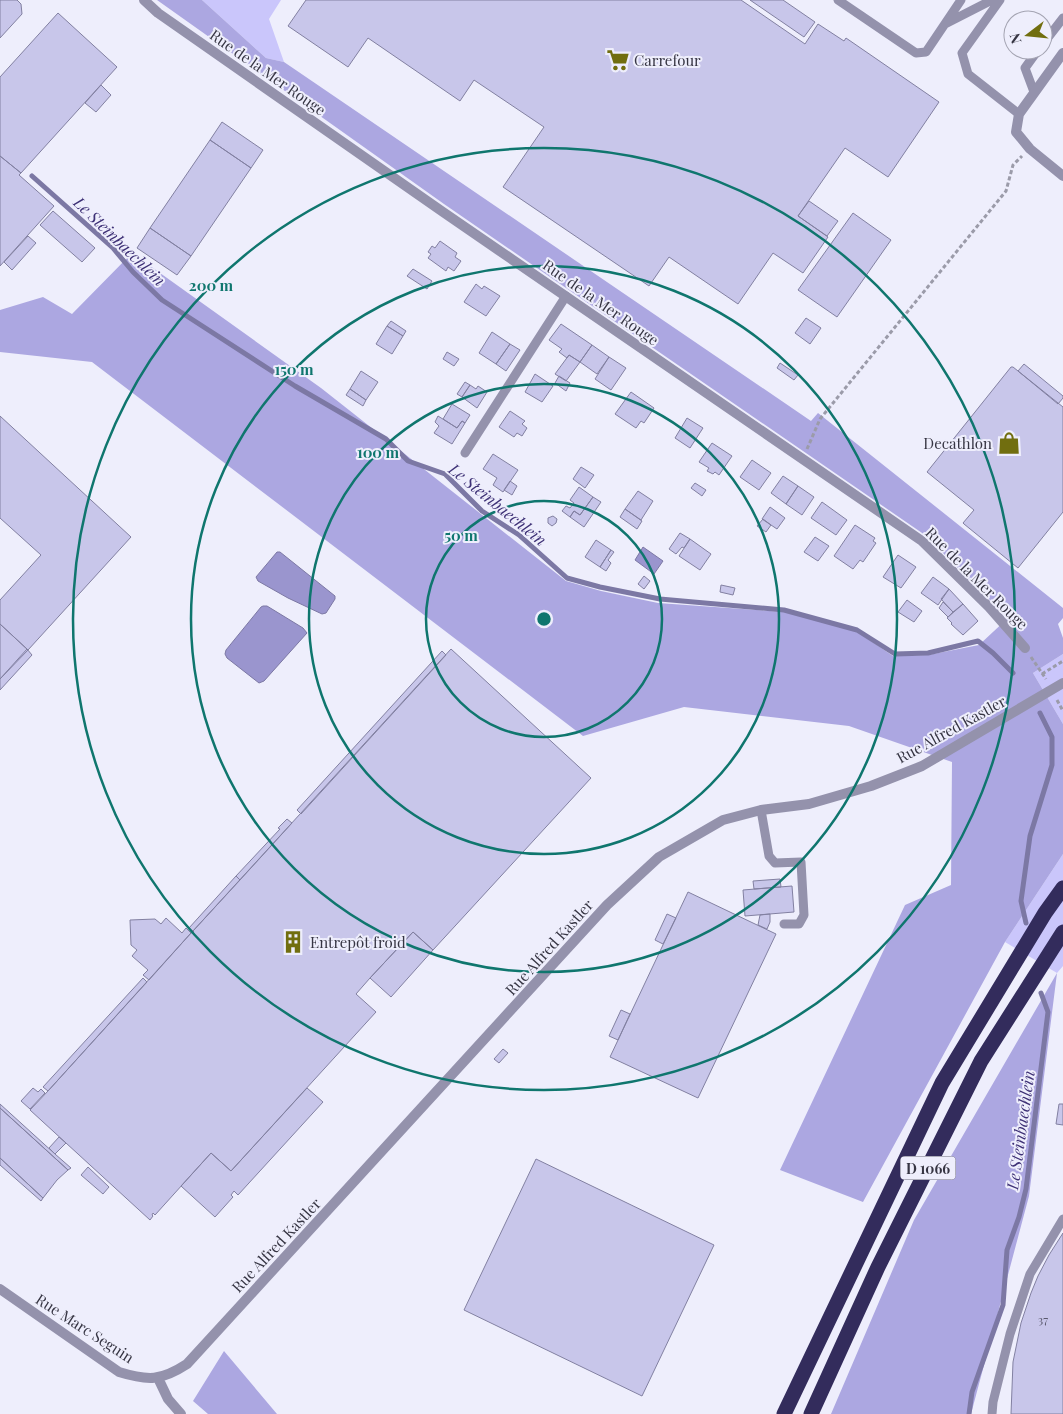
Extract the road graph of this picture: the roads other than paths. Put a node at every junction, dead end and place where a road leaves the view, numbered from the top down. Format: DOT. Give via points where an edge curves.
graph roads {
  1 [pos="144,0"];
  2 [pos="838,0"];
  3 [pos="961,0"];
  4 [pos="992,0"];
  5 [pos="1000,0"];
  6 [pos="1063,18"];
  7 [pos="945,24"];
  8 [pos="1053,31"];
  9 [pos="1063,53"];
  10 [pos="1031,60"];
  11 [pos="1034,92"];
  12 [pos="1019,114"];
  13 [pos="1063,176"];
  14 [pos="566,296"];
  15 [pos="465,453"];
  16 [pos="1025,648"];
  17 [pos="1063,683"];
  18 [pos="761,810"];
  19 [pos="1063,888"];
  20 [pos="784,924"];
  21 [pos="1063,932"];
  22 [pos="1063,1218"];
  23 [pos="0,1289"];
  24 [pos="158,1378"];
  25 [pos="181,1414"];
  26 [pos="784,1414"];
  27 [pos="810,1414"];
  28 [pos="992,1414"];
  1 -- 14 [label="street, Rue de la Mer Rouge" via="158,13"];
  2 -- 7 [label="lane" via="916,53 926,52"];
  3 -- 7 [label="lane"];
  4 -- 7 [label="lane"];
  5 -- 12 [label="lane" via="962,53 968,74"];
  6 -- 8 [label="lane"];
  9 -- 11 [label="street"];
  10 -- 11 [label="lane" via="1025,68"];
  11 -- 12 [label="street"];
  12 -- 13 [label="street" via="1016,132 1030,149"];
  14 -- 15 [label="lane"];
  14 -- 16 [label="street, Rue de la Mer Rouge" via="922,541 989,606"];
  17 -- 18 [label="street, Rue Alfred Kastler" via="922,766 871,786 809,804"];
  18 -- 20 [label="lane" via="769,856 775,863 801,862 804,915 799,924"];
  18 -- 24 [label="street, Rue Alfred Kastler" via="723,820 659,857 607,905 187,1364"];
  19 -- 26 [label="highway, D 1066" via="942,1083"];
  21 -- 27 [label="highway, D 1066" via="981,1061 878,1267"];
  22 -- 28 [label="lane" via="1030,1274 1010,1334"];
  23 -- 24 [label="street, Rue Marc Seguin" via="119,1372 138,1378"];
  24 -- 25 [label="street" via="168,1399"];
}
